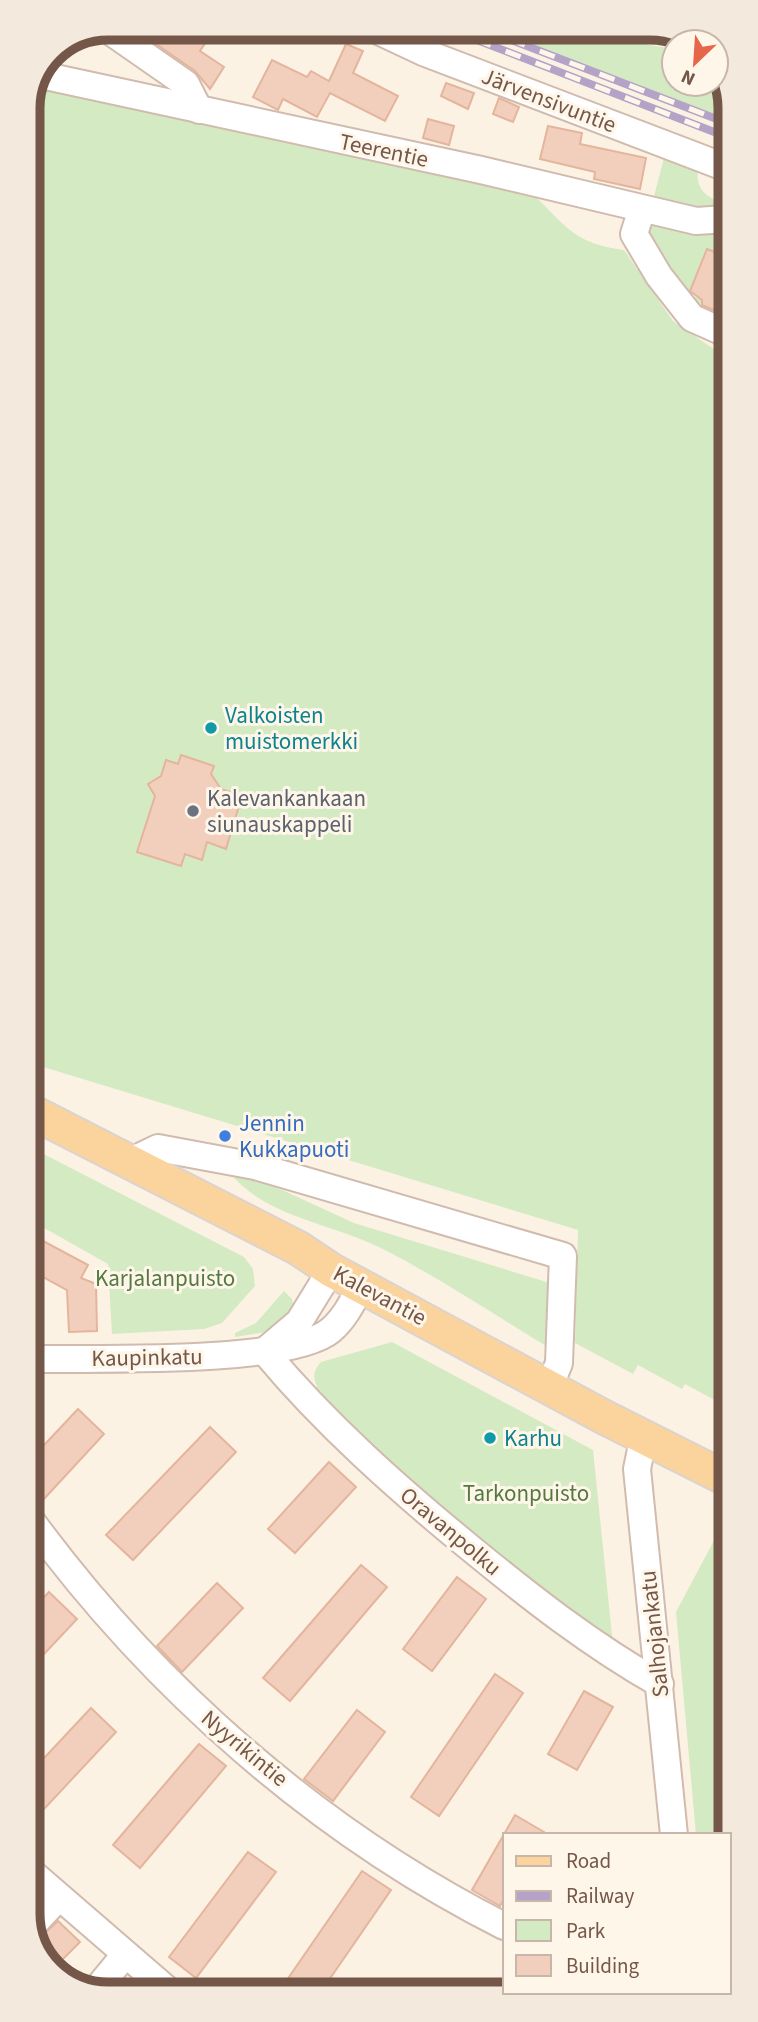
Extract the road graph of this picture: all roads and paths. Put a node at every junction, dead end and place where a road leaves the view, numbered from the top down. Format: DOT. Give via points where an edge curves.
graph roads {
  1 [pos="123,40"];
  2 [pos="398,40"];
  3 [pos="48,77"];
  4 [pos="199,110"];
  5 [pos="718,165"];
  6 [pos="642,209"];
  7 [pos="718,220"];
  8 [pos="718,330"];
  9 [pos="40,1116"];
  10 [pos="129,1163"];
  11 [pos="331,1270"];
  12 [pos="361,1286"];
  13 [pos="265,1352"];
  14 [pos="40,1359"];
  15 [pos="550,1385"];
  16 [pos="644,1435"];
  17 [pos="718,1474"];
  18 [pos="40,1531"];
  19 [pos="660,1684"];
  20 [pos="674,1833"];
  21 [pos="40,1880"];
  22 [pos="59,1897"];
  23 [pos="40,1917"];
  24 [pos="503,1926"];
  25 [pos="124,1956"];
  26 [pos="103,1982"];
  27 [pos="157,1982"];
  1 -- 4 [label="street" via="186,84"];
  2 -- 5 [label="street, Järvensivuntie"];
  3 -- 4 [label="street, Teerentie"];
  4 -- 6 [label="street, Teerentie"];
  6 -- 7 [label="street, Teerentie" via="696,221"];
  6 -- 8 [label="street" via="634,234 659,276 692,318"];
  9 -- 10 [label="main road, Kalevantie"];
  10 -- 11 [label="main road, Kalevantie" via="298,1248"];
  10 -- 15 [label="street" via="158,1148 255,1166 563,1256 559,1363"];
  11 -- 12 [label="main road, Kalevantie"];
  11 -- 13 [label="street" via="299,1322"];
  12 -- 13 [label="street, Kaupinkatu" via="331,1330 314,1340"];
  12 -- 15 [label="main road, Kalevantie"];
  13 -- 14 [label="street, Kaupinkatu"];
  13 -- 19 [label="street, Oravanpolku" via="321,1414 425,1511 540,1604"];
  15 -- 16 [label="main road, Kalevantie"];
  16 -- 17 [label="main road, Kalevantie"];
  16 -- 19 [label="street, Salhojankatu" via="637,1469"];
  18 -- 24 [label="street, Nyyrikintie" via="138,1650 226,1734 367,1843"];
  19 -- 20 [label="street, Salhojankatu"];
  21 -- 22 [label="street"];
  22 -- 23 [label="street"];
  22 -- 25 [label="street"];
  25 -- 26 [label="street"];
  25 -- 27 [label="street"];
}
